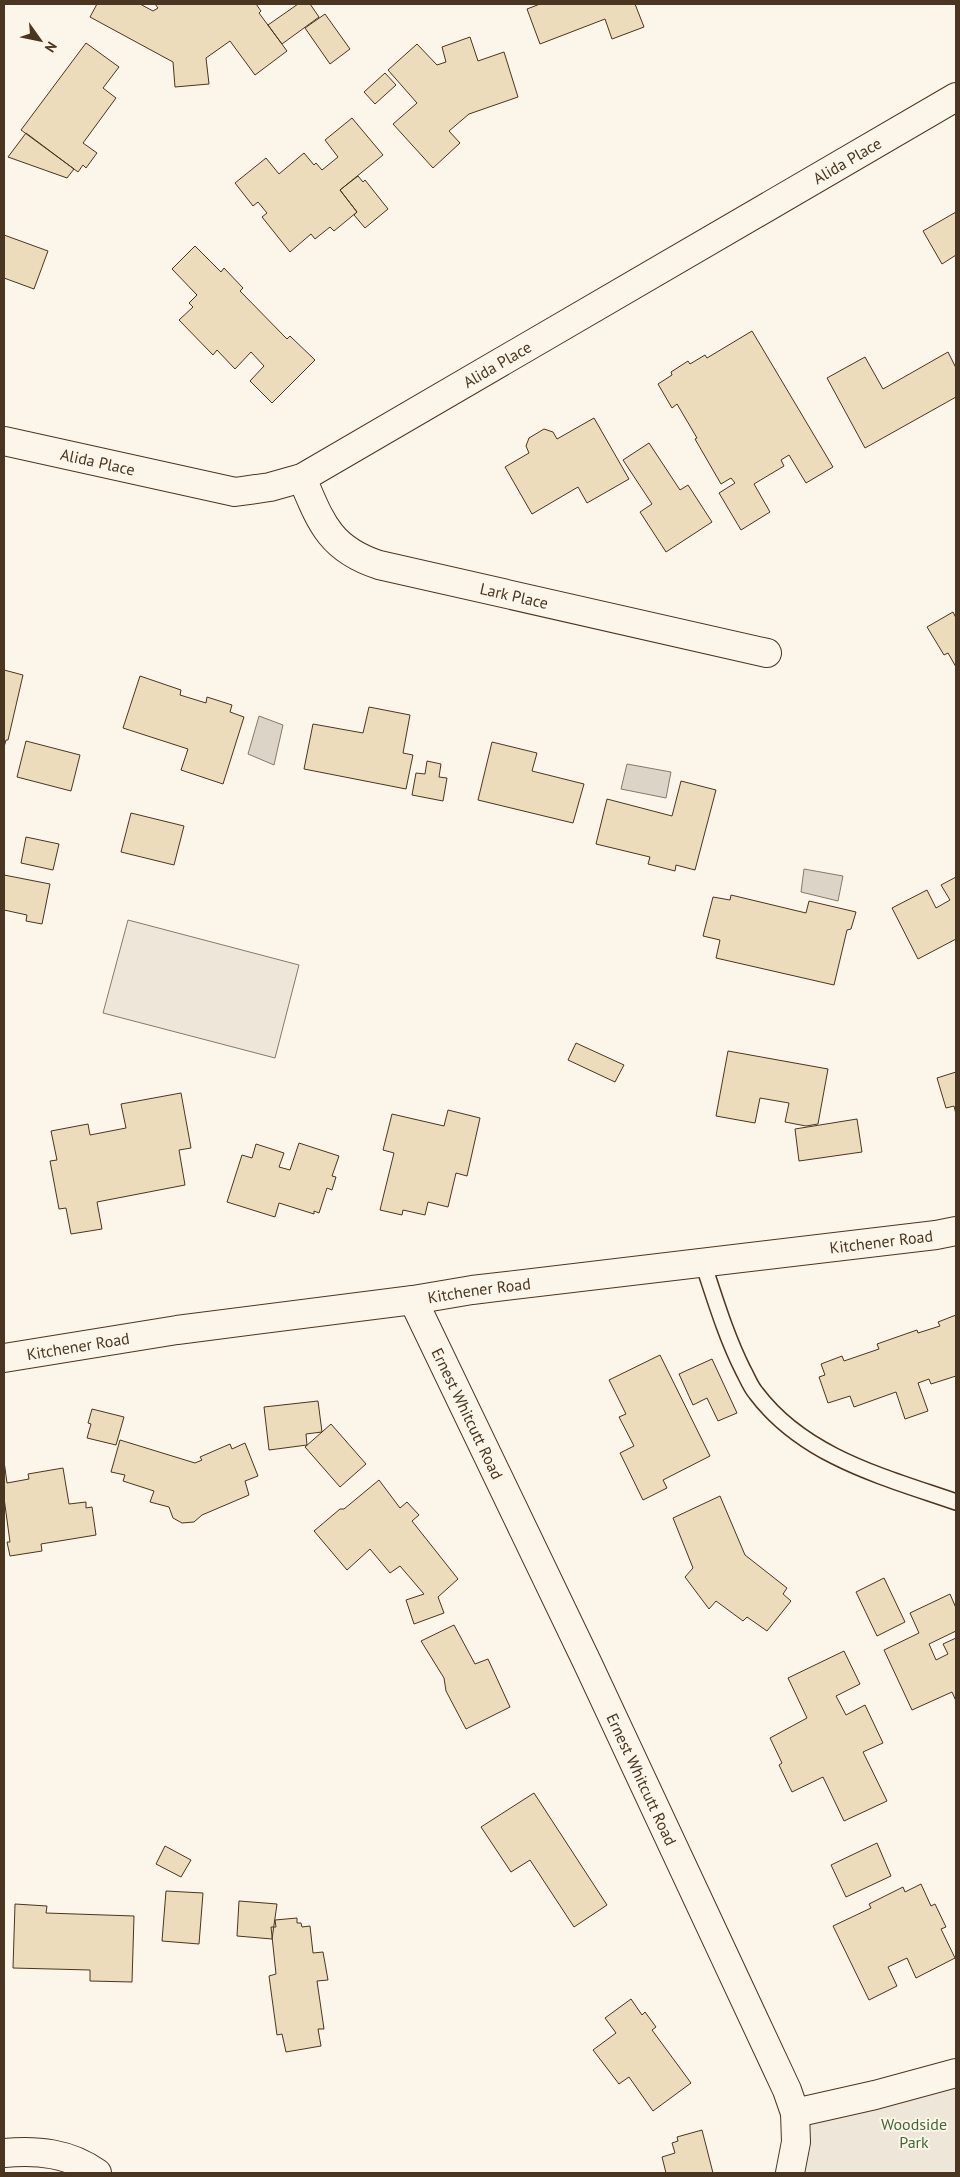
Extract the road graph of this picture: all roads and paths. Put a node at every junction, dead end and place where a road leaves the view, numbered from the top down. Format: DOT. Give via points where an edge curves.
graph roads {
  1 [pos="956,97"];
  2 [pos="4,441"];
  3 [pos="302,478"];
  4 [pos="767,653"];
  5 [pos="956,1231"];
  6 [pos="703,1263"];
  7 [pos="413,1300"];
  8 [pos="4,1358"];
  9 [pos="956,1502"];
  10 [pos="956,2073"];
  11 [pos="796,2112"];
  12 [pos="4,2153"];
  13 [pos="97,2173"];
  14 [pos="790,2173"];
  1 -- 3 [label="street, Alida Place"];
  2 -- 3 [label="street, Alida Place" via="235,492"];
  3 -- 4 [label="street, Lark Place" via="317,514 332,537 359,559"];
  5 -- 6 [label="street, Kitchener Road"];
  6 -- 7 [label="street, Kitchener Road"];
  6 -- 9 [label="lane" via="731,1347 755,1392 780,1419 836,1458"];
  7 -- 8 [label="street, Kitchener Road" via="177,1330"];
  7 -- 11 [label="street, Ernest Whitcutt Road" via="587,1662"];
  10 -- 11 [label="street"];
  11 -- 14 [label="street" via="796,2142"];
  12 -- 13 [label="street" via="29,2151 61,2155"];
}
